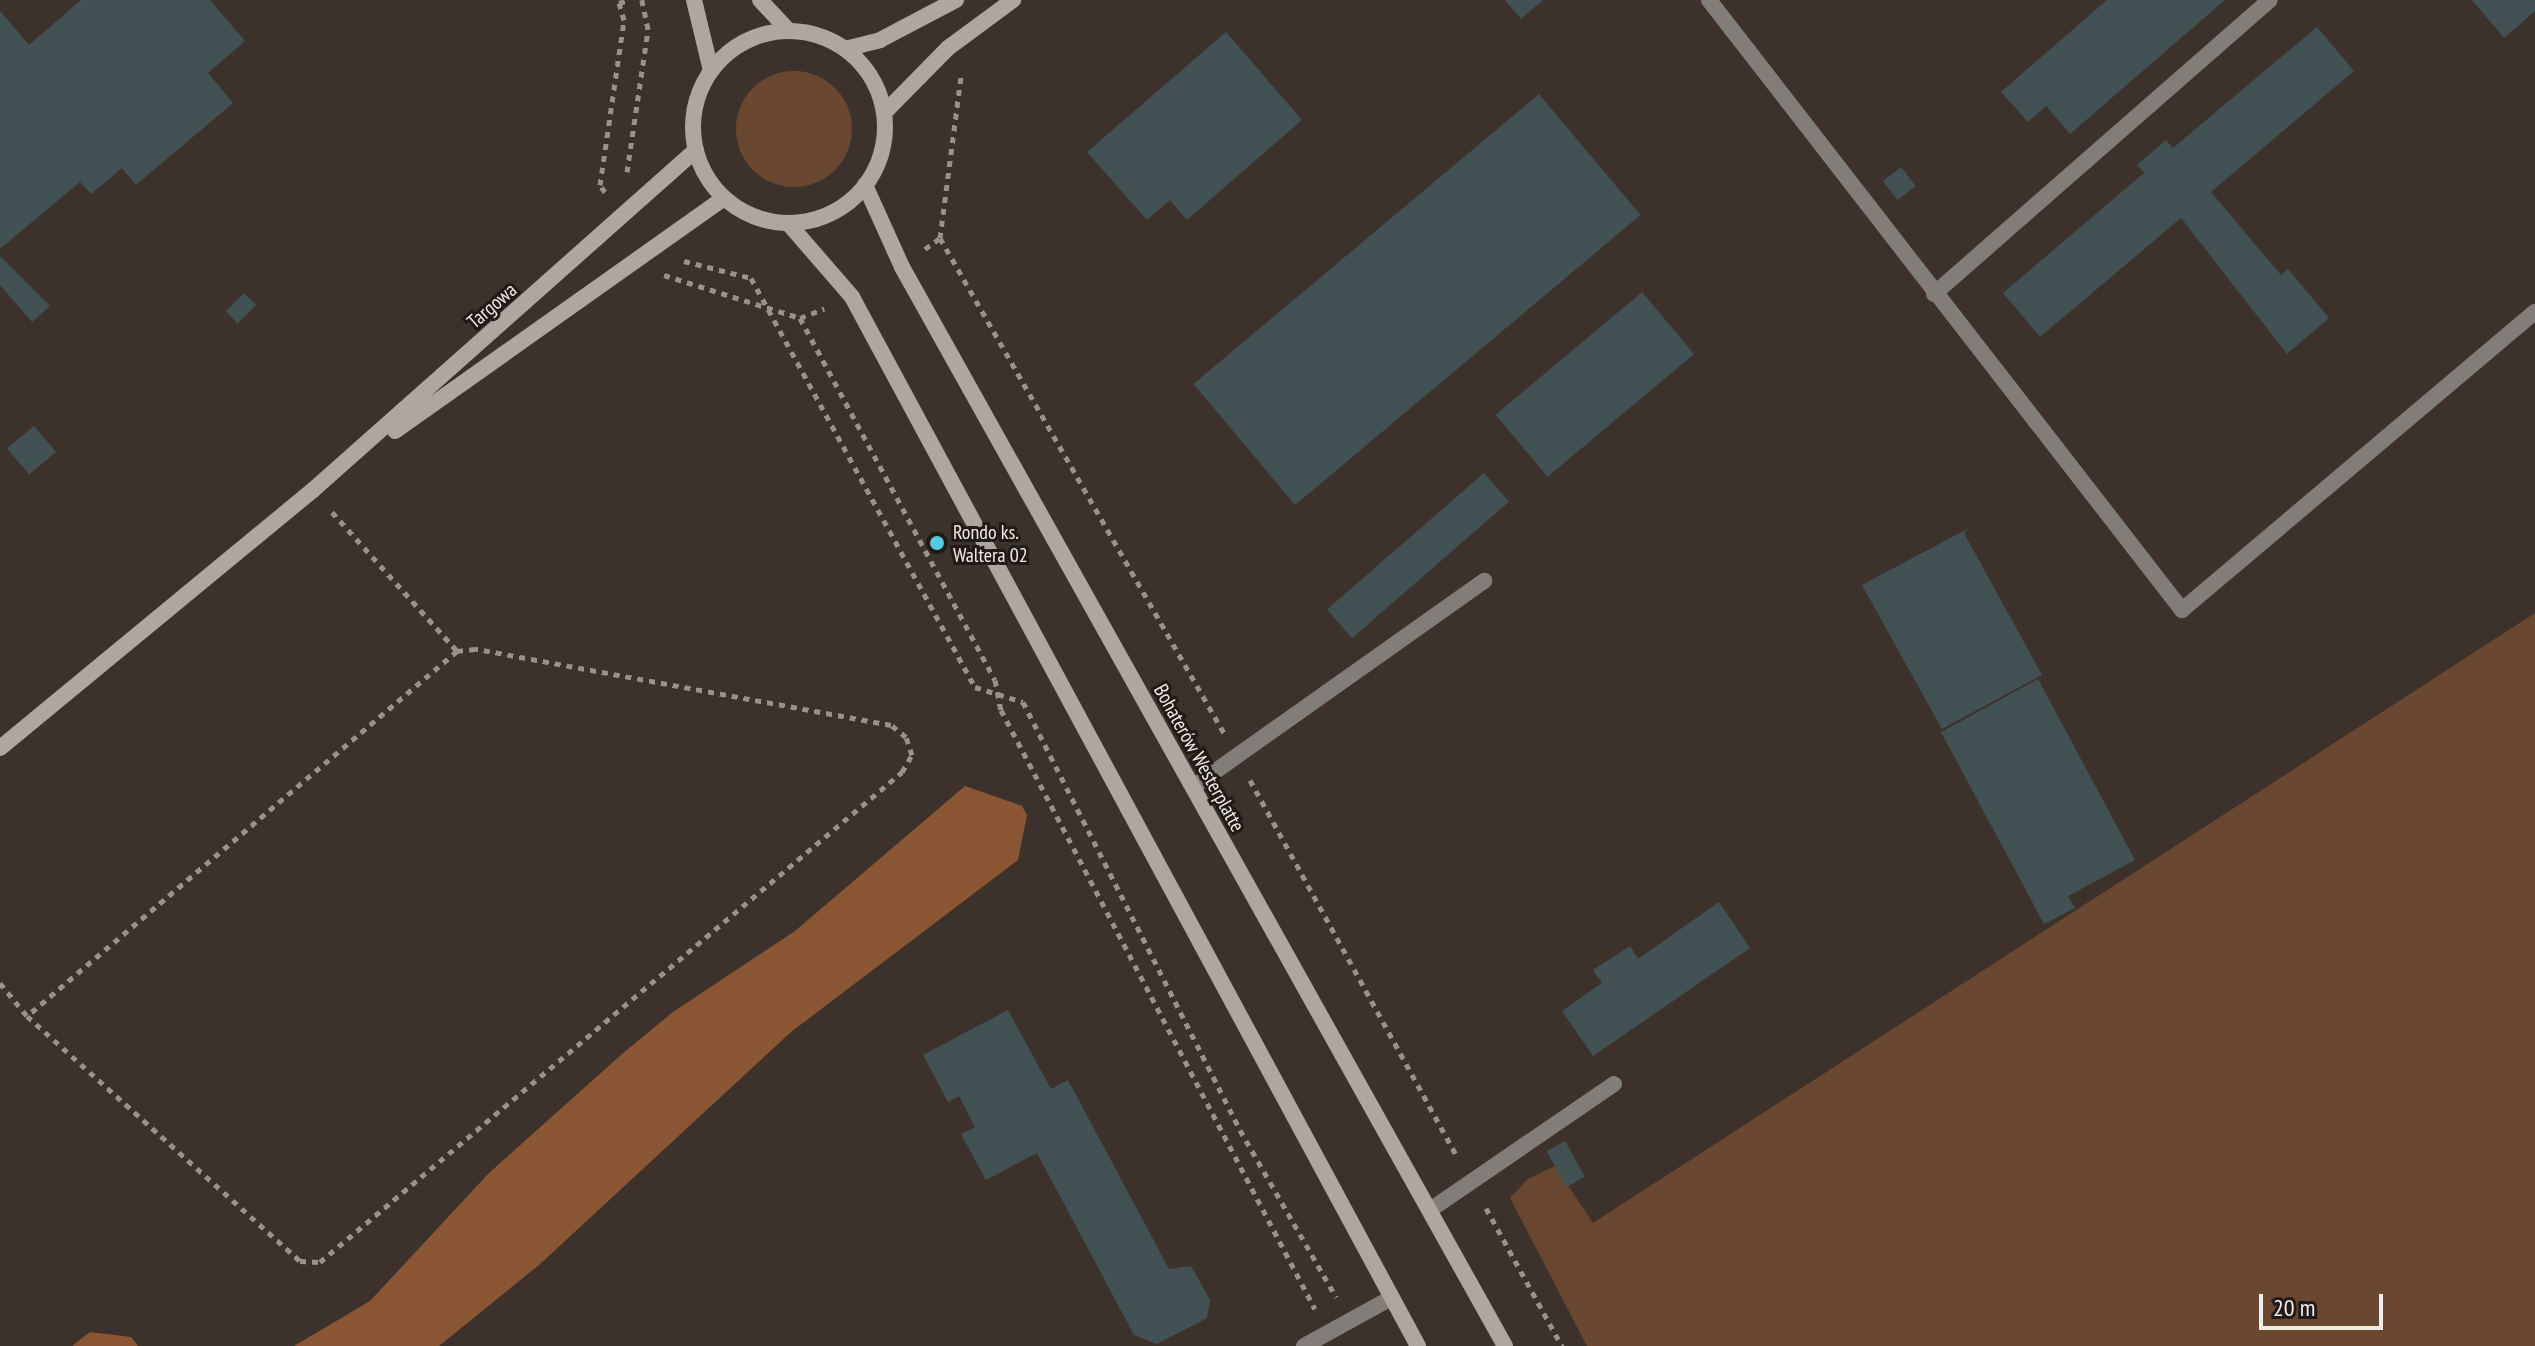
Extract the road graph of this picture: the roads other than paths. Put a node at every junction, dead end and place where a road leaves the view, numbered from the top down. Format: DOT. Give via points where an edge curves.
graph roads {
  1 [pos="694,0"];
  2 [pos="760,0"];
  3 [pos="956,0"];
  4 [pos="1013,0"];
  5 [pos="1709,0"];
  6 [pos="2270,0"];
  7 [pos="789,31"];
  8 [pos="845,49"];
  9 [pos="711,71"];
  10 [pos="884,113"];
  11 [pos="696,150"];
  12 [pos="865,185"];
  13 [pos="724,198"];
  14 [pos="788,223"];
  15 [pos="1934,294"];
  16 [pos="2535,312"];
  17 [pos="313,490"];
  18 [pos="1484,581"];
  19 [pos="0,748"];
  20 [pos="1193,787"];
  21 [pos="1614,1084"];
  22 [pos="1430,1210"];
  23 [pos="1391,1298"];
  24 [pos="1304,1346"];
  25 [pos="1418,1346"];
  26 [pos="1505,1346"];
  1 -- 9 [label="main road"];
  2 -- 7 [label="main road"];
  3 -- 8 [label="main road" via="880,40"];
  4 -- 10 [label="main road" via="948,48"];
  5 -- 15 [label="lane"];
  6 -- 15 [label="lane"];
  7 -- 8 [label="main road"];
  7 -- 9 [label="main road" via="746,41"];
  8 -- 10 [label="main road" via="871,77"];
  9 -- 11 [label="main road" via="693,122"];
  10 -- 12 [label="main road" via="882,151"];
  11 -- 13 [label="main road"];
  11 -- 17 [label="main road, Targowa"];
  12 -- 14 [label="main road" via="831,213"];
  12 -- 20 [label="main road, Bohaterów Westerplatte" via="902,267"];
  13 -- 14 [label="main road" via="754,216"];
  13 -- 17 [label="main road, Targowa"];
  14 -- 23 [label="main road" via="852,297"];
  15 -- 16 [label="lane" via="2182,610"];
  17 -- 19 [label="main road, Targowa"];
  18 -- 20 [label="lane" via="1239,760"];
  20 -- 22 [label="main road, Bohaterów Westerplatte"];
  21 -- 22 [label="lane"];
  22 -- 26 [label="main road, Bohaterów Westerplatte"];
  23 -- 24 [label="lane"];
  23 -- 25 [label="main road"];
}
